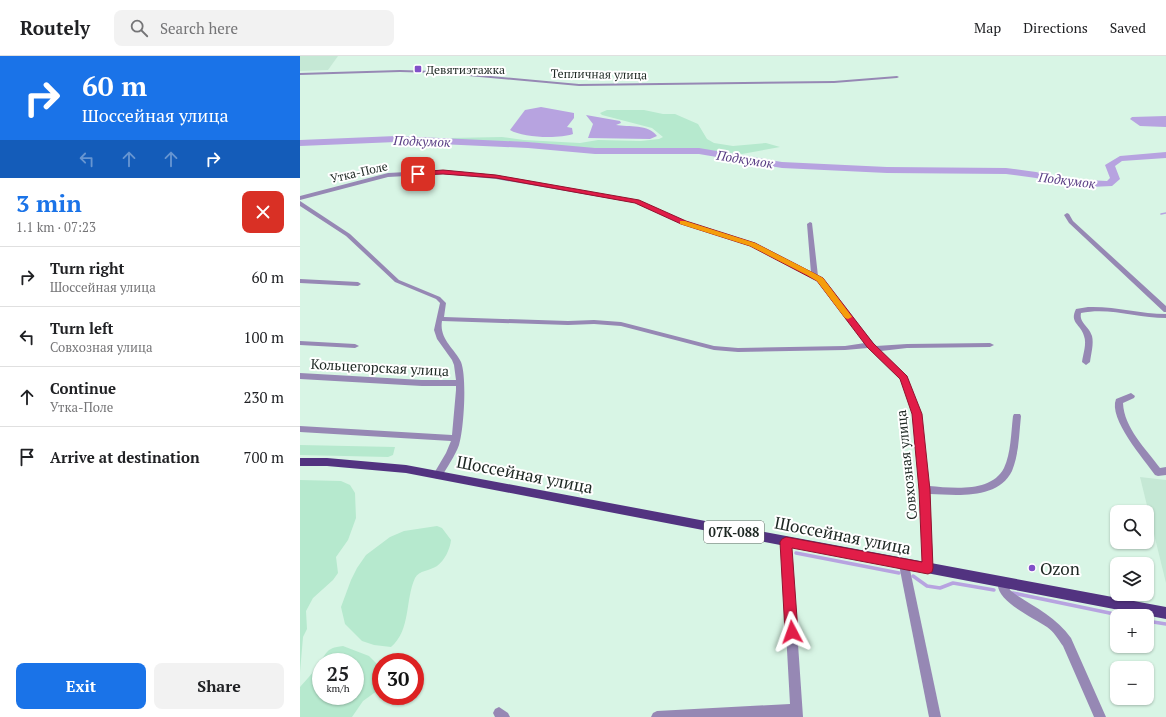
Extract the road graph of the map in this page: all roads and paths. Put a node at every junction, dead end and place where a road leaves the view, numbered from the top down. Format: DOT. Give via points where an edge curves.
graph roads {
  1 [pos="300,74"];
  2 [pos="897,77"];
  3 [pos="300,198"];
  4 [pos="300,203"];
  5 [pos="1067,215"];
  6 [pos="810,224"];
  7 [pos="815,277"];
  8 [pos="300,281"];
  9 [pos="358,284"];
  10 [pos="1166,310"];
  11 [pos="1166,316"];
  12 [pos="440,319"];
  13 [pos="300,343"];
  14 [pos="990,345"];
  15 [pos="355,346"];
  16 [pos="872,347"];
  17 [pos="1086,362"];
  18 [pos="300,376"];
  19 [pos="459,383"];
  20 [pos="1131,396"];
  21 [pos="1017,416"];
  22 [pos="300,428"];
  23 [pos="456,438"];
  24 [pos="300,462"];
  25 [pos="1166,472"];
  26 [pos="438,475"];
  27 [pos="925,490"];
  28 [pos="786,542"];
  29 [pos="904,565"];
  30 [pos="928,568"];
  31 [pos="1003,582"];
  32 [pos="1166,613"];
  33 [pos="797,714"];
  34 [pos="686,716"];
  35 [pos="657,717"];
  36 [pos="935,717"];
  37 [pos="1100,717"];
  1 -- 2 [label="street, Тепличная улица" via="421,72 579,86 834,82"];
  3 -- 7 [label="street, Утка-Поле" via="388,175 443,172 496,177 636,202 684,223 753,245"];
  4 -- 12 [label="street" via="348,235 397,281 438,298 443,303"];
  5 -- 10 [label="street" via="1071,222"];
  6 -- 7 [label="street"];
  7 -- 16 [label="street, Утка-Поле"];
  8 -- 9 [label="street"];
  11 -- 17 [label="street" via="1141,316 1087,308 1078,311 1078,323 1086,332 1089,342"];
  12 -- 16 [label="street" via="621,324 714,348 738,350"];
  12 -- 19 [label="street" via="438,330 458,365"];
  13 -- 15 [label="street"];
  14 -- 16 [label="street"];
  16 -- 27 [label="street, Совхозная улица" via="904,378 917,414"];
  18 -- 19 [label="street, Кольцегорская улица"];
  19 -- 23 [label="street"];
  20 -- 25 [label="street" via="1119,401 1118,409 1122,421 1158,472"];
  21 -- 27 [label="street" via="1009,466 995,484 957,492"];
  22 -- 23 [label="street, Шоссейная улица"];
  23 -- 26 [label="street"];
  24 -- 26 [label="main road, Шоссейная улица / 07К-088" via="375,466"];
  26 -- 28 [label="main road, Шоссейная улица / 07К-088"];
  27 -- 30 [label="street, Совхозная улица"];
  28 -- 29 [label="main road, Шоссейная улица / 07К-088"];
  28 -- 33 [label="street"];
  29 -- 30 [label="main road, Шоссейная улица / 07К-088"];
  29 -- 36 [label="street"];
  30 -- 31 [label="main road, Шоссейная улица / 07К-088"];
  31 -- 32 [label="main road, Шоссейная улица / 07К-088"];
  31 -- 37 [label="street" via="1005,592 1011,598 1052,624 1061,633"];
  33 -- 34 [label="street"];
  34 -- 35 [label="street"];
}
